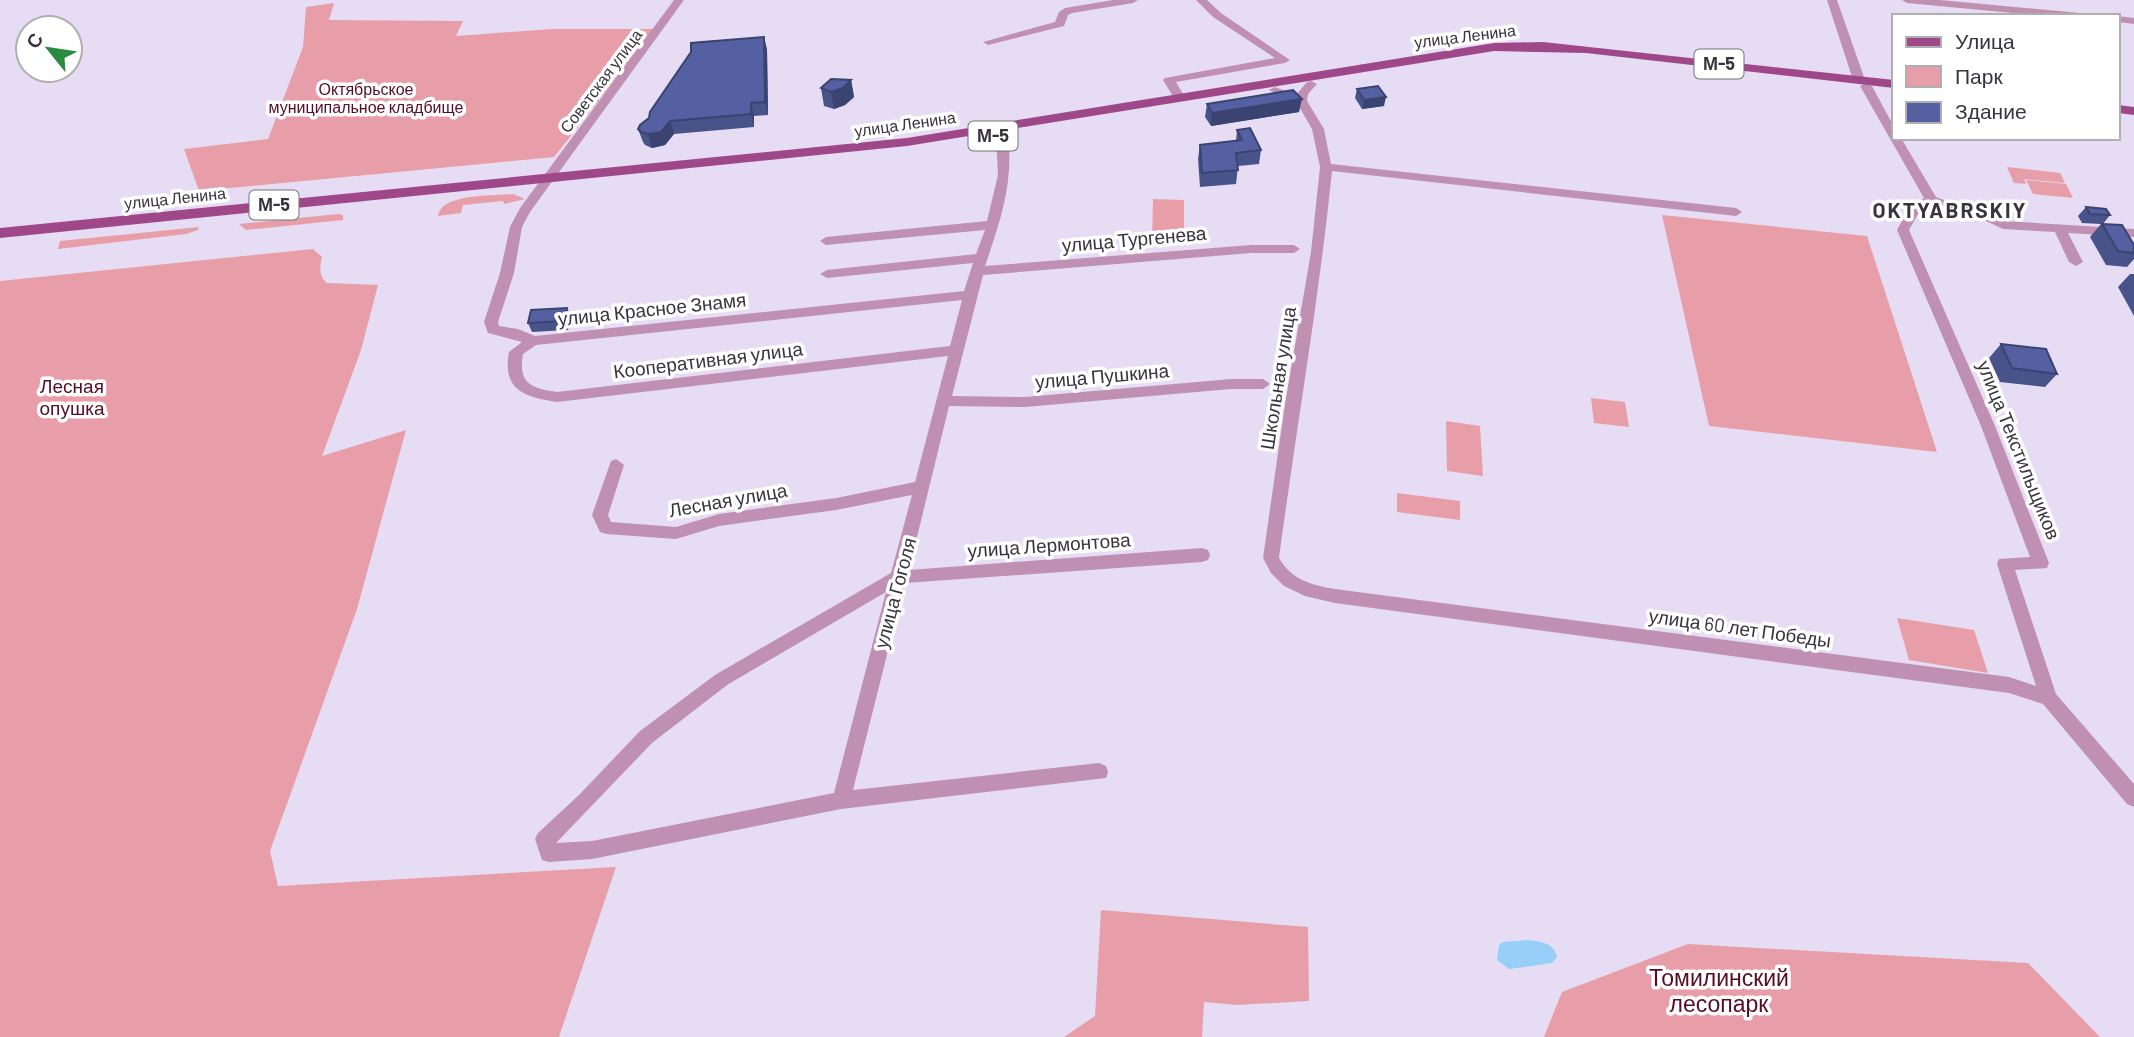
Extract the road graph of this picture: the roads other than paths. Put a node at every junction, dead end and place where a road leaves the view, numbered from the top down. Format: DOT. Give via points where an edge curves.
graph roads {
  1 [pos="679,0"];
  2 [pos="1131,0"];
  3 [pos="1201,0"];
  4 [pos="1832,0"];
  5 [pos="1908,0"];
  6 [pos="2058,14"];
  7 [pos="988,42"];
  8 [pos="1862,83"];
  9 [pos="1311,84"];
  10 [pos="1892,84"];
  11 [pos="1275,90"];
  12 [pos="1892,90"];
  13 [pos="1180,99"];
  14 [pos="1301,101"];
  15 [pos="1892,133"];
  16 [pos="1002,135"];
  17 [pos="1896,140"];
  18 [pos="1326,167"];
  19 [pos="544,183"];
  20 [pos="1931,201"];
  21 [pos="1735,212"];
  22 [pos="990,225"];
  23 [pos="2060,230"];
  24 [pos="0,233"];
  25 [pos="2134,233"];
  26 [pos="0,240"];
  27 [pos="825,240"];
  28 [pos="1294,248"];
  29 [pos="2076,262"];
  30 [pos="979,265"];
  31 [pos="827,274"];
  32 [pos="970,295"];
  33 [pos="533,341"];
  34 [pos="958,350"];
  35 [pos="1263,384"];
  36 [pos="944,401"];
  37 [pos="616,465"];
  38 [pos="922,487"];
  39 [pos="1202,555"];
  40 [pos="899,577"];
  41 [pos="1294,585"];
  42 [pos="2049,698"];
  43 [pos="1099,772"];
  44 [pos="2134,798"];
  45 [pos="841,800"];
  1 -- 19 [label="street, Советская улица"];
  2 -- 7 [label="street" via="1069,10 1060,24"];
  3 -- 13 [label="street" via="1285,60 1169,79"];
  4 -- 8 [label="street"];
  5 -- 6 [label="street"];
  8 -- 9 [label="main road, улица Ленина / М-5" via="1546,53 1470,57"];
  8 -- 10 [label="main road, улица Ленина / М-5"];
  8 -- 12 [label="main road, улица Ленина / М-5"];
  8 -- 13 [label="main road, улица Ленина / М-5" via="1586,49 1524,46 1463,51"];
  8 -- 15 [label="street"];
  9 -- 11 [label="main road, улица Ленина / М-5"];
  9 -- 14 [label="street"];
  11 -- 14 [label="street"];
  11 -- 16 [label="main road, улица Ленина / М-5"];
  13 -- 19 [label="main road, улица Ленина / М-5" via="868,147"];
  14 -- 18 [label="street, Школьная улица" via="1318,129"];
  16 -- 19 [label="main road, улица Ленина / М-5" via="828,158"];
  16 -- 22 [label="street, улица Гоголя" via="1002,188"];
  17 -- 20 [label="street"];
  18 -- 21 [label="street"];
  18 -- 41 [label="street, Школьная улица" via="1271,558 1280,576"];
  19 -- 24 [label="main road, улица Ленина / М-5"];
  19 -- 26 [label="main road, улица Ленина / М-5"];
  19 -- 33 [label="street, улица Красное Знамя" via="516,227 490,326"];
  20 -- 23 [label="street" via="1974,211 2003,226"];
  20 -- 42 [label="street, улица Текстильщиков" via="1909,215 1903,230 2041,563 2005,564"];
  22 -- 27 [label="street"];
  22 -- 30 [label="street, улица Гоголя"];
  23 -- 25 [label="street"];
  23 -- 29 [label="street"];
  28 -- 30 [label="street, улица Тургенева"];
  30 -- 31 [label="street"];
  30 -- 32 [label="street, улица Гоголя"];
  32 -- 33 [label="street, улица Красное Знамя"];
  32 -- 34 [label="street, улица Гоголя"];
  33 -- 34 [label="street, Кооперативная улица" via="516,352 514,374 528,391 557,397"];
  34 -- 36 [label="street, улица Гоголя"];
  35 -- 36 [label="street, улица Пушкина" via="1026,402"];
  36 -- 38 [label="street, улица Гоголя"];
  37 -- 38 [label="street, Лесная улица" via="600,515 606,528 676,533 719,520"];
  38 -- 40 [label="street, улица Гоголя"];
  39 -- 40 [label="street, улица Лермонтова"];
  40 -- 45 [label="street, улица Гоголя"];
  40 -- 45 [label="street" via="721,680 646,737 545,839 549,853 592,850"];
  41 -- 42 [label="street, улица 60 лет Победы" via="1335,596 2009,685"];
  42 -- 44 [label="street"];
  43 -- 45 [label="street"];
}
